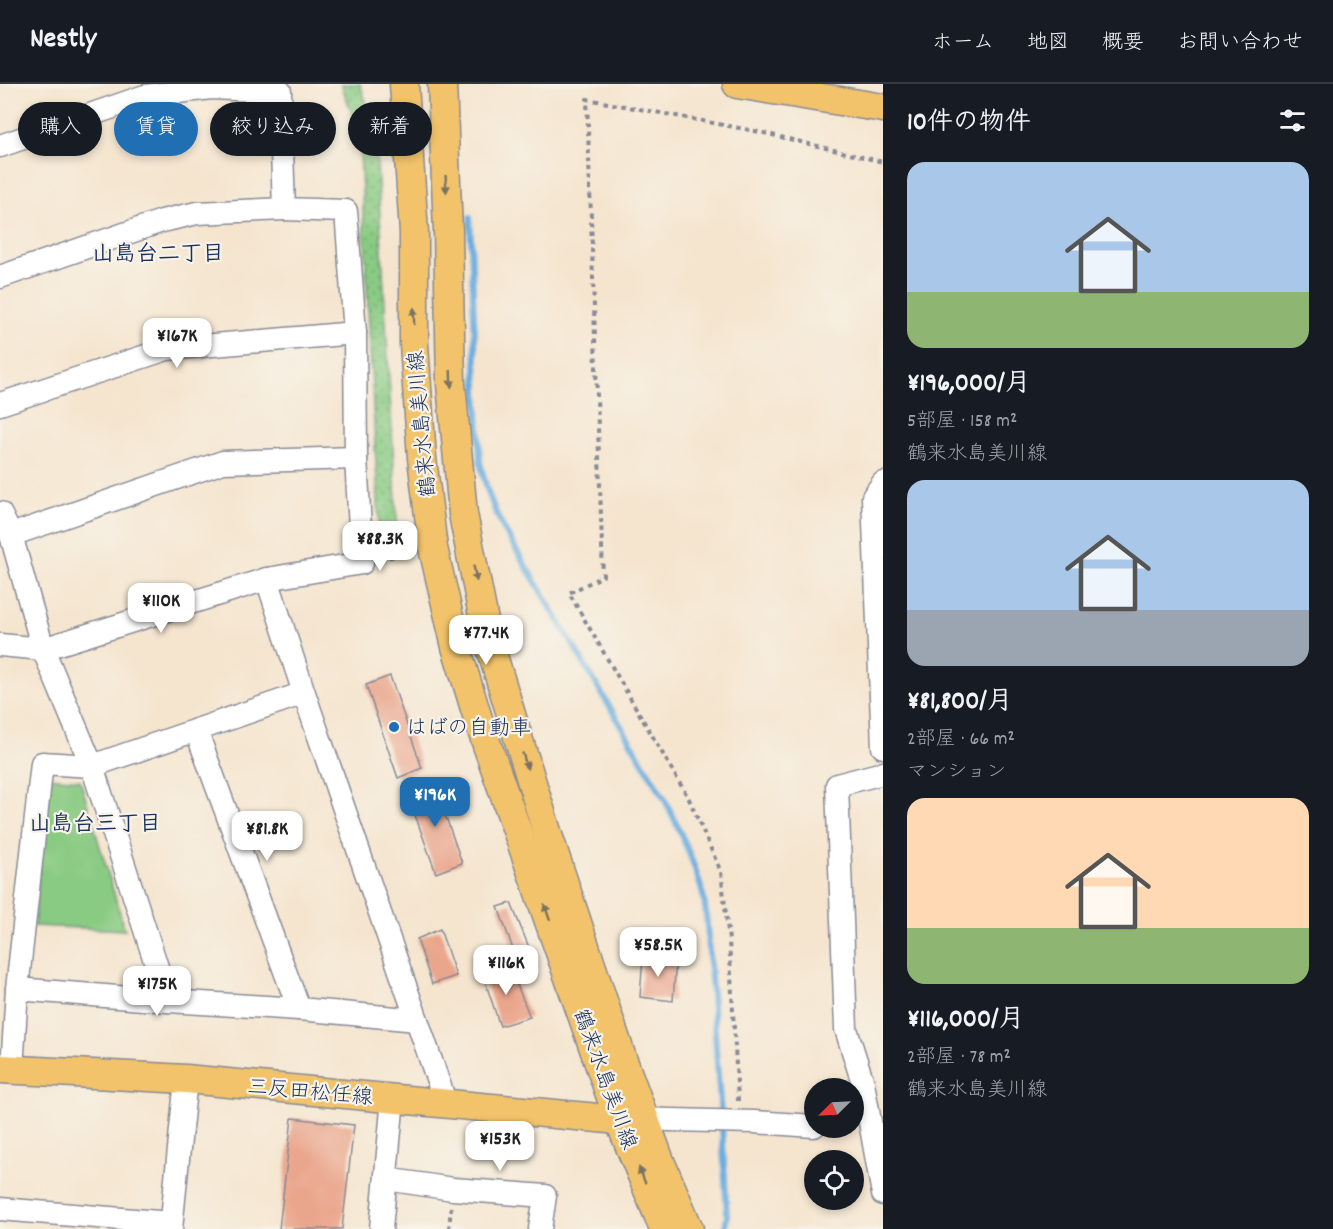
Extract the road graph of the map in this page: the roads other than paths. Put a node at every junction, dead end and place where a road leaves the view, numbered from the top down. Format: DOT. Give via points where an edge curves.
graph roads {
  1 [pos="404,84"];
  2 [pos="442,84"];
  3 [pos="737,84"];
  4 [pos="883,108"];
  5 [pos="0,146"];
  6 [pos="284,209"];
  7 [pos="0,277"];
  8 [pos="355,333"];
  9 [pos="0,404"];
  10 [pos="356,458"];
  11 [pos="883,483"];
  12 [pos="0,513"];
  13 [pos="11,535"];
  14 [pos="267,579"];
  15 [pos="0,645"];
  16 [pos="43,649"];
  17 [pos="304,693"];
  18 [pos="196,730"];
  19 [pos="883,747"];
  20 [pos="92,766"];
  21 [pos="883,773"];
  22 [pos="17,989"];
  23 [pos="168,1001"];
  24 [pos="299,1009"];
  25 [pos="417,1020"];
  26 [pos="6,1069"];
  27 [pos="186,1079"];
  28 [pos="873,1082"];
  29 [pos="393,1098"];
  30 [pos="446,1104"];
  31 [pos="631,1119"];
  32 [pos="804,1125"];
  33 [pos="869,1129"];
  34 [pos="386,1179"];
  35 [pos="883,1194"];
  36 [pos="0,1209"];
  37 [pos="171,1226"];
  38 [pos="381,1229"];
  39 [pos="540,1229"];
  40 [pos="664,1229"];
  41 [pos="689,1229"];
  31 -- 1 [label="main road, 鶴来水島美川線, one-way" via="480,725 456,647 433,548 414,344 414,233"];
  2 -- 31 [label="main road, 鶴来水島美川線, one-way" via="451,384 463,514 487,636"];
  3 -- 4 [label="main road"];
  5 -- 6 [label="street" via="145,96 211,88 280,91"];
  6 -- 7 [label="street" via="197,213 162,221"];
  6 -- 8 [label="street" via="346,212"];
  8 -- 9 [label="street" via="167,349"];
  8 -- 10 [label="street"];
  10 -- 13 [label="street" via="223,462"];
  10 -- 14 [label="street" via="362,562"];
  11 -- 19 [label="street" via="873,497"];
  12 -- 13 [label="street"];
  13 -- 16 [label="street"];
  14 -- 16 [label="street"];
  14 -- 17 [label="street"];
  15 -- 16 [label="street"];
  16 -- 20 [label="street"];
  17 -- 18 [label="street"];
  17 -- 25 [label="street"];
  18 -- 20 [label="street"];
  18 -- 24 [label="street"];
  20 -- 22 [label="street" via="42,763"];
  20 -- 23 [label="street"];
  21 -- 28 [label="street" via="837,784 846,1029"];
  22 -- 23 [label="street"];
  22 -- 26 [label="street"];
  23 -- 24 [label="street"];
  24 -- 25 [label="street"];
  25 -- 30 [label="street"];
  26 -- 27 [label="main road, 三反田松任線"];
  27 -- 29 [label="main road, 三反田松任線"];
  27 -- 37 [label="street"];
  28 -- 33 [label="street"];
  29 -- 30 [label="main road, 三反田松任線"];
  29 -- 34 [label="street"];
  30 -- 31 [label="main road, 三反田松任線"];
  31 -- 32 [label="street"];
  40 -- 31 [label="main road, 鶴来水島美川線, one-way"];
  31 -- 41 [label="main road, 鶴来水島美川線" via="660,1161"];
  33 -- 35 [label="street"];
  34 -- 38 [label="street"];
  34 -- 39 [label="street" via="545,1196"];
  36 -- 37 [label="street"];
}
